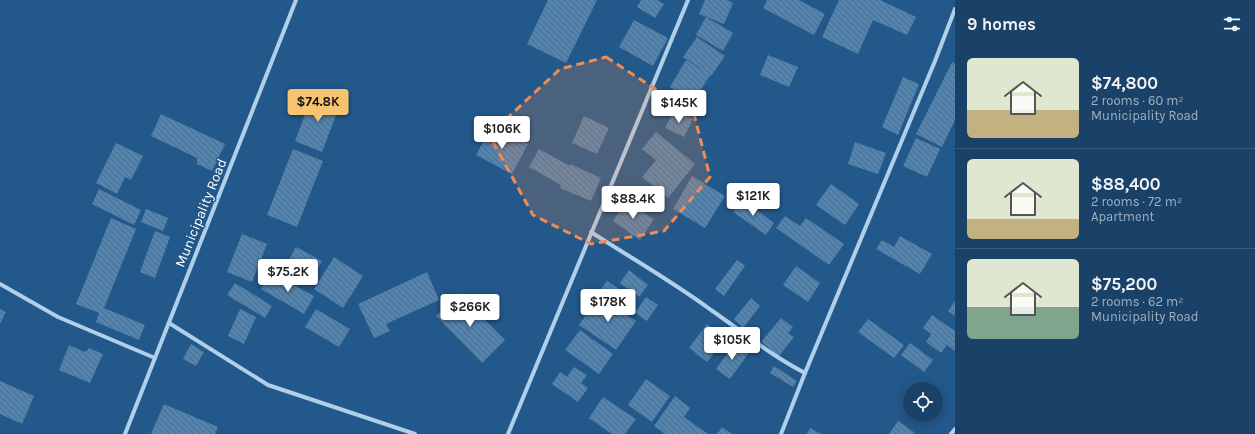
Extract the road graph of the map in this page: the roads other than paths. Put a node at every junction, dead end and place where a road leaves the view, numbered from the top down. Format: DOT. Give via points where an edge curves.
graph roads {
  1 [pos="296,0"];
  2 [pos="688,0"];
  3 [pos="955,9"];
  4 [pos="591,232"];
  5 [pos="0,284"];
  6 [pos="169,323"];
  7 [pos="156,358"];
  8 [pos="805,373"];
  9 [pos="955,429"];
  10 [pos="125,434"];
  11 [pos="415,434"];
  12 [pos="508,434"];
  13 [pos="781,434"];
  14 [pos="951,434"];
  1 -- 6 [label="street, Municipality Road"];
  2 -- 4 [label="street"];
  3 -- 8 [label="street"];
  4 -- 8 [label="street" via="711,310 782,361"];
  4 -- 12 [label="street"];
  5 -- 7 [label="street" via="58,317"];
  6 -- 7 [label="street, Municipality Road"];
  6 -- 11 [label="street" via="268,385"];
  7 -- 10 [label="street, Municipality Road"];
  8 -- 13 [label="street"];
  9 -- 14 [label="street"];
}
